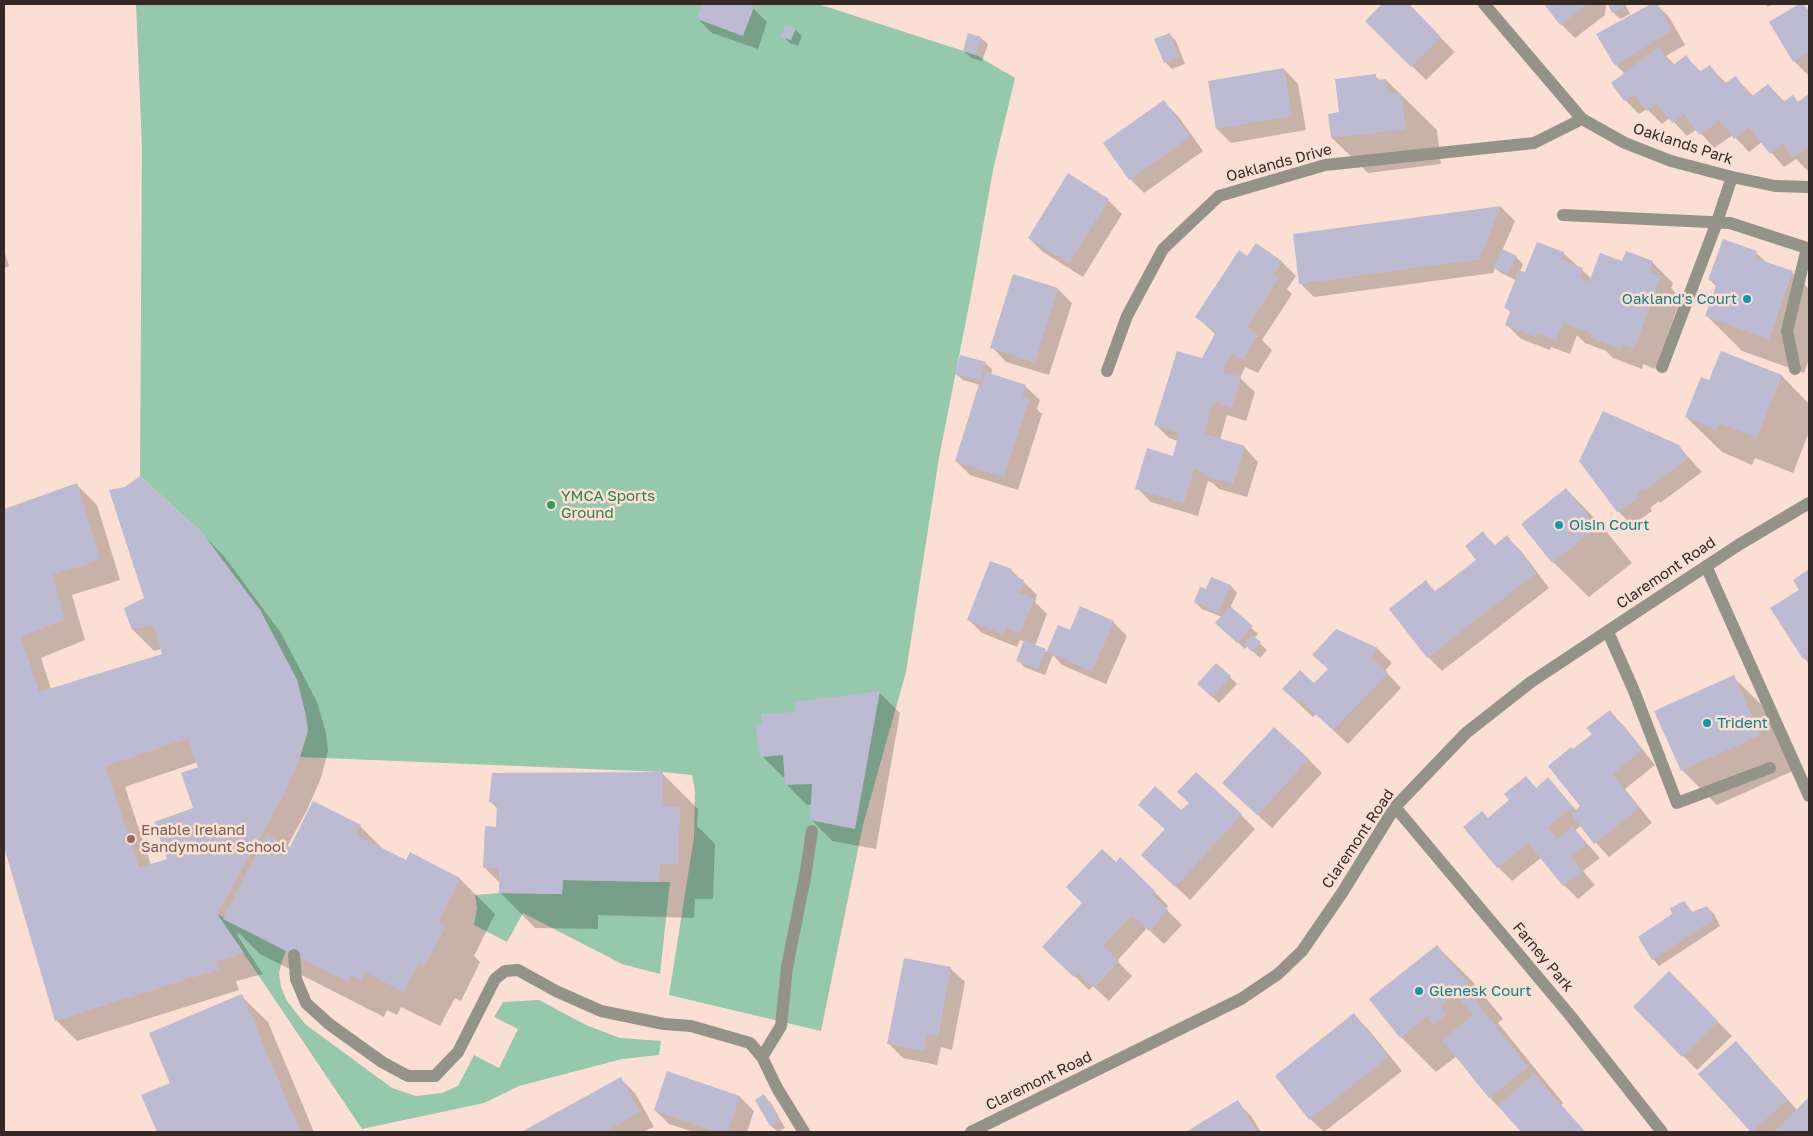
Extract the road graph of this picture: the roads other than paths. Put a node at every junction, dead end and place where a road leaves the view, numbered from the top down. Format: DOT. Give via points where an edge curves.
graph roads {
  1 [pos="1484,4"];
  2 [pos="1582,119"];
  3 [pos="1732,177"];
  4 [pos="1809,187"];
  5 [pos="1563,215"];
  6 [pos="1718,222"];
  7 [pos="1662,368"];
  8 [pos="1795,368"];
  9 [pos="1107,371"];
  10 [pos="1809,503"];
  11 [pos="1706,566"];
  12 [pos="1608,632"];
  13 [pos="1770,768"];
  14 [pos="1809,796"];
  15 [pos="1396,807"];
  16 [pos="812,831"];
  17 [pos="294,955"];
  18 [pos="762,1057"];
  19 [pos="804,1132"];
  20 [pos="971,1132"];
  21 [pos="1662,1132"];
  1 -- 2 [label="street, Oaklands Park"];
  2 -- 3 [label="street, Oaklands Park" via="1625,143 1671,161"];
  2 -- 9 [label="street, Oaklands Drive" via="1534,143 1325,165 1219,196 1163,249 1127,316"];
  3 -- 4 [label="street, Oaklands Park" via="1775,186"];
  3 -- 6 [label="street"];
  5 -- 6 [label="street"];
  6 -- 7 [label="street"];
  6 -- 8 [label="street" via="1807,248 1786,331"];
  10 -- 11 [label="street, Claremont Road"];
  11 -- 12 [label="street, Claremont Road"];
  11 -- 14 [label="street"];
  12 -- 13 [label="street" via="1677,803"];
  12 -- 15 [label="street, Claremont Road" via="1531,682 1466,733"];
  15 -- 20 [label="street, Claremont Road" via="1302,951 1278,974 1241,999"];
  15 -- 21 [label="street, Farney Park" via="1570,1014"];
  16 -- 18 [label="street" via="787,967 781,1026"];
  17 -- 18 [label="street" via="296,979 306,1003 337,1030 408,1076 435,1076 458,1052 495,979 505,971 518,970 601,1010 664,1024 691,1026 750,1043"];
  18 -- 19 [label="street"];
}
